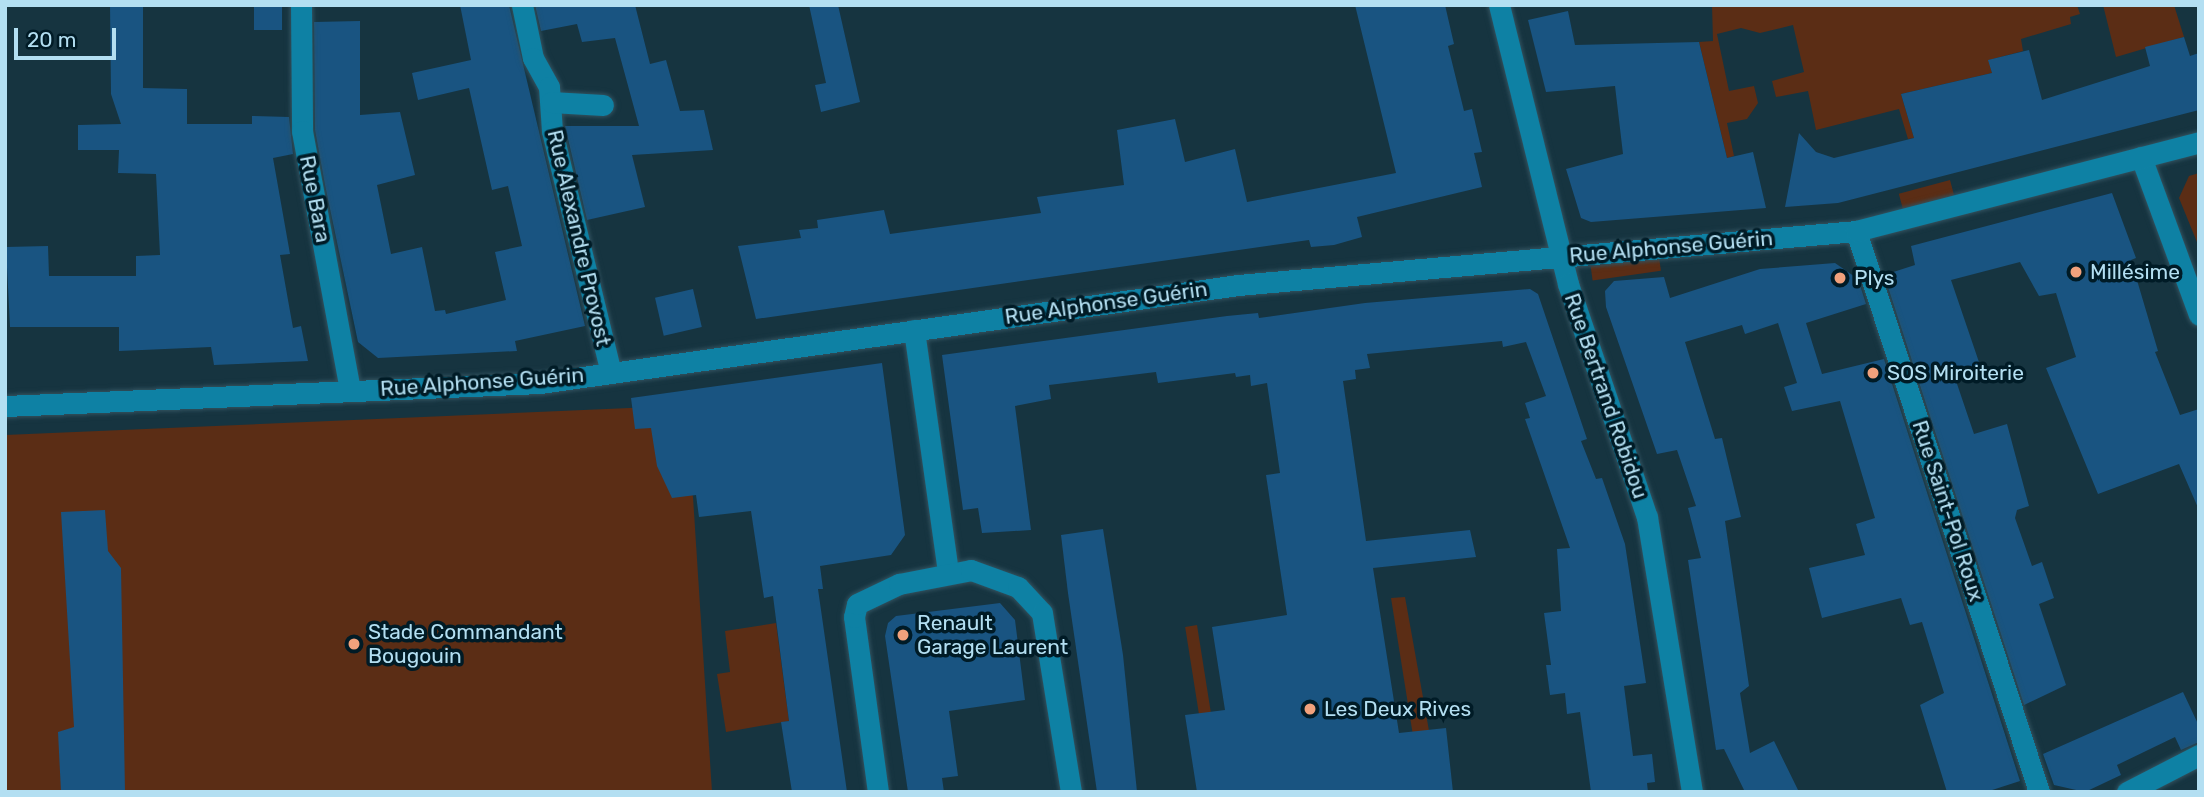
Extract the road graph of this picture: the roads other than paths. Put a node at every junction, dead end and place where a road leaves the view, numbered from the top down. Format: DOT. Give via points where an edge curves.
graph roads {
  1 [pos="301,5"];
  2 [pos="522,5"];
  3 [pos="1499,5"];
  4 [pos="551,102"];
  5 [pos="603,105"];
  6 [pos="2199,142"];
  7 [pos="2141,157"];
  8 [pos="1856,231"];
  9 [pos="1561,256"];
  10 [pos="2199,315"];
  11 [pos="914,330"];
  12 [pos="611,373"];
  13 [pos="350,390"];
  14 [pos="5,405"];
  15 [pos="948,573"];
  16 [pos="2199,755"];
  17 [pos="878,792"];
  18 [pos="1071,792"];
  19 [pos="1692,792"];
  20 [pos="2039,792"];
  21 [pos="2127,792"];
  1 -- 13 [label="street, Rue Bara" via="302,131"];
  2 -- 4 [label="street, Rue Alexandre Provost" via="533,58 545,76"];
  3 -- 9 [label="street, Rue Bertrand Robidou"];
  4 -- 5 [label="street, Rue Alexandre Provost"];
  4 -- 12 [label="street, Rue Alexandre Provost" via="552,131"];
  6 -- 7 [label="street, Rue Alphonse Guérin"];
  7 -- 8 [label="street, Rue Alphonse Guérin"];
  7 -- 10 [label="street"];
  8 -- 9 [label="street, Rue Alphonse Guérin"];
  8 -- 20 [label="street, Rue Saint-Pol Roux"];
  9 -- 11 [label="street, Rue Alphonse Guérin" via="1238,285"];
  9 -- 19 [label="street, Rue Bertrand Robidou" via="1647,517"];
  11 -- 12 [label="street, Rue Alphonse Guérin"];
  11 -- 15 [label="street"];
  12 -- 13 [label="street, Rue Alphonse Guérin" via="540,383"];
  13 -- 14 [label="street, Rue Alphonse Guérin"];
  15 -- 17 [label="street" via="900,584 858,604 854,617"];
  15 -- 18 [label="street" via="971,570 996,576 1032,598 1042,613"];
  16 -- 21 [label="street"];
}
